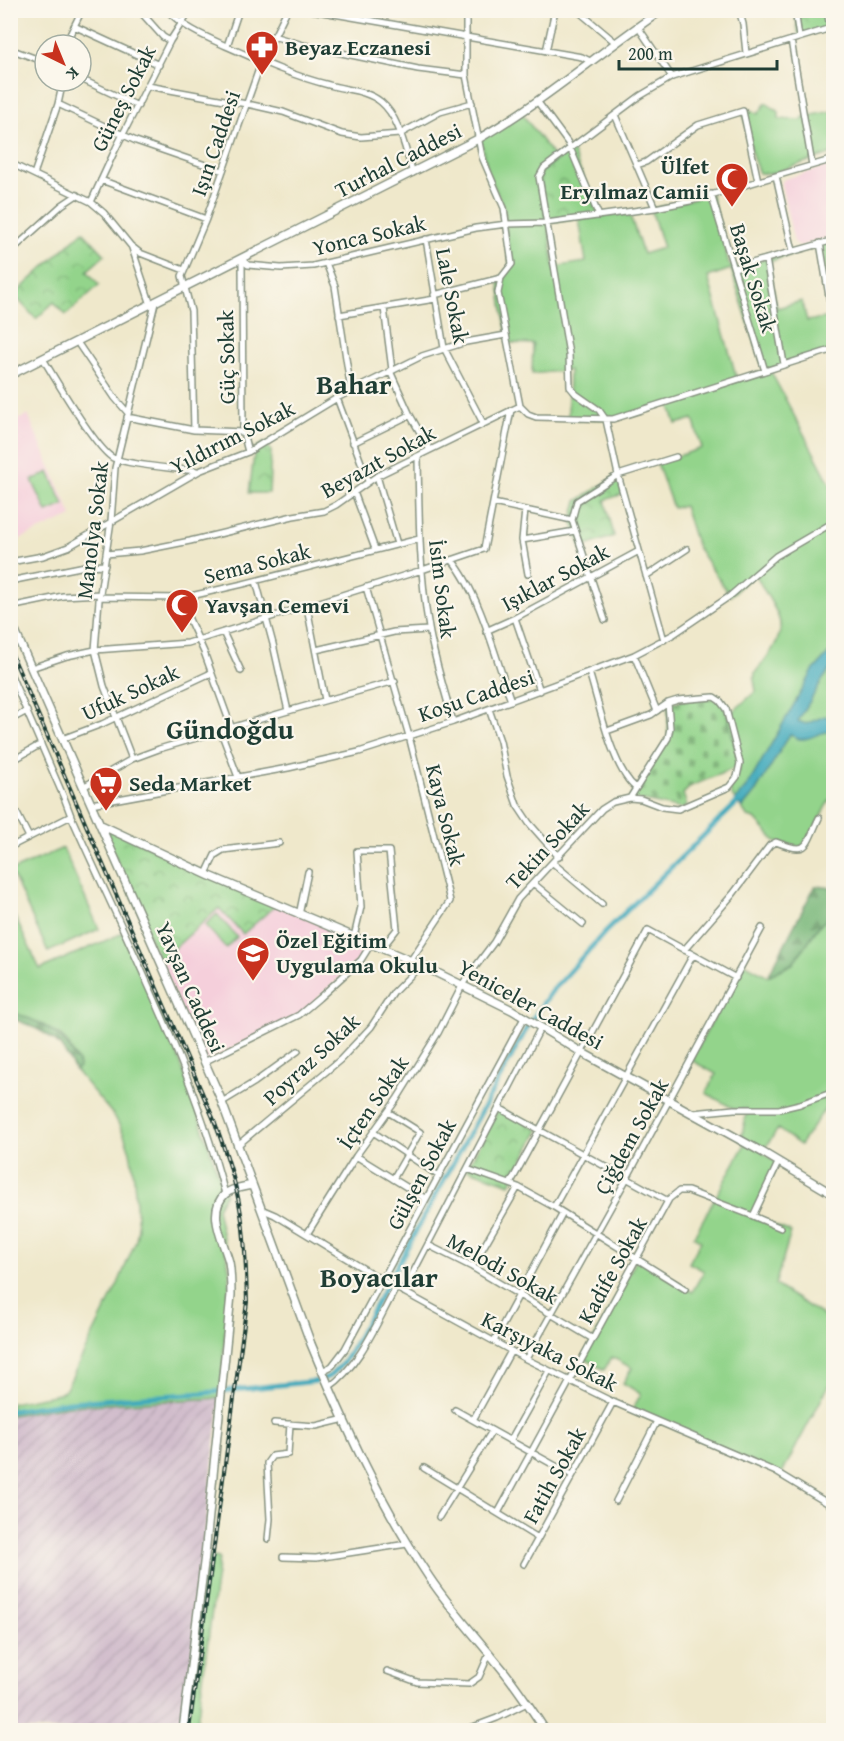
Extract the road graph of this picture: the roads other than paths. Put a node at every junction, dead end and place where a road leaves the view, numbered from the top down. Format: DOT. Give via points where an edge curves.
graph roads {
  1 [pos="14,10"];
  2 [pos="82,10"];
  3 [pos="139,10"];
  4 [pos="167,10"];
  5 [pos="190,10"];
  6 [pos="239,10"];
  7 [pos="287,10"];
  8 [pos="311,10"];
  9 [pos="466,10"];
  10 [pos="555,10"];
  11 [pos="577,10"];
  12 [pos="645,10"];
  13 [pos="662,10"];
  14 [pos="739,10"];
  15 [pos="795,10"];
  16 [pos="827,10"];
  17 [pos="651,18"];
  18 [pos="181,23"];
  19 [pos="74,26"];
  20 [pos="638,27"];
  21 [pos="832,27"];
  22 [pos="71,33"];
  23 [pos="10,34"];
  24 [pos="273,36"];
  25 [pos="465,37"];
  26 [pos="799,37"];
  27 [pos="791,40"];
  28 [pos="170,41"];
  29 [pos="615,42"];
  30 [pos="227,46"];
  31 [pos="10,49"];
  32 [pos="546,51"];
  33 [pos="834,51"];
  34 [pos="746,53"];
  35 [pos="33,58"];
  36 [pos="590,61"];
  37 [pos="261,63"];
  38 [pos="159,65"];
  39 [pos="466,75"];
  40 [pos="672,76"];
  41 [pos="93,85"];
  42 [pos="148,86"];
  43 [pos="60,93"];
  44 [pos="537,101"];
  45 [pos="472,103"];
  46 [pos="58,104"];
  47 [pos="245,104"];
  48 [pos="138,106"];
  49 [pos="615,115"];
  50 [pos="400,134"];
  51 [pos="122,135"];
  52 [pos="480,138"];
  53 [pos="571,148"];
  54 [pos="834,159"];
  55 [pos="10,163"];
  56 [pos="637,165"];
  57 [pos="812,165"];
  58 [pos="223,171"];
  59 [pos="413,173"];
  60 [pos="34,174"];
  61 [pos="776,176"];
  62 [pos="101,180"];
  63 [pos="758,181"];
  64 [pos="711,194"];
  65 [pos="77,195"];
  66 [pos="91,202"];
  67 [pos="655,208"];
  68 [pos="599,216"];
  69 [pos="206,219"];
  70 [pos="546,223"];
  71 [pos="507,224"];
  72 [pos="426,239"];
  73 [pos="834,240"];
  74 [pos="820,243"];
  75 [pos="131,246"];
  76 [pos="793,251"];
  77 [pos="10,252"];
  78 [pos="766,259"];
  79 [pos="242,261"];
  80 [pos="326,263"];
  81 [pos="734,268"];
  82 [pos="184,270"];
  83 [pos="501,278"];
  84 [pos="184,288"];
  85 [pos="435,297"];
  86 [pos="153,304"];
  87 [pos="384,308"];
  88 [pos="133,314"];
  89 [pos="339,315"];
  90 [pos="834,326"];
  91 [pos="506,335"];
  92 [pos="79,345"];
  93 [pos="444,348"];
  94 [pos="834,349"];
  95 [pos="45,362"];
  96 [pos="784,364"];
  97 [pos="391,371"];
  98 [pos="765,371"];
  99 [pos="10,375"];
  100 [pos="10,381"];
  101 [pos="351,391"];
  102 [pos="337,398"];
  103 [pos="520,406"];
  104 [pos="511,410"];
  105 [pos="128,415"];
  106 [pos="410,415"];
  107 [pos="606,420"];
  108 [pos="483,423"];
  109 [pos="194,430"];
  110 [pos="243,432"];
  111 [pos="353,443"];
  112 [pos="430,450"];
  113 [pos="248,452"];
  114 [pos="418,457"];
  115 [pos="676,457"];
  116 [pos="117,459"];
  117 [pos="199,471"];
  118 [pos="618,475"];
  119 [pos="377,476"];
  120 [pos="368,481"];
  121 [pos="354,492"];
  122 [pos="493,503"];
  123 [pos="525,510"];
  124 [pos="572,520"];
  125 [pos="111,522"];
  126 [pos="834,522"];
  127 [pos="575,531"];
  128 [pos="419,539"];
  129 [pos="522,540"];
  130 [pos="397,544"];
  131 [pos="375,549"];
  132 [pos="687,549"];
  133 [pos="639,551"];
  134 [pos="106,554"];
  135 [pos="452,560"];
  136 [pos="10,562"];
  137 [pos="105,565"];
  138 [pos="422,570"];
  139 [pos="528,574"];
  140 [pos="646,576"];
  141 [pos="590,578"];
  142 [pos="10,581"];
  143 [pos="256,581"];
  144 [pos="366,587"];
  145 [pos="100,596"];
  146 [pos="182,598"];
  147 [pos="10,607"];
  148 [pos="307,607"];
  149 [pos="515,618"];
  150 [pos="266,619"];
  151 [pos="10,620"];
  152 [pos="605,620"];
  153 [pos="429,630"];
  154 [pos="486,631"];
  155 [pos="223,632"];
  156 [pos="381,635"];
  157 [pos="197,640"];
  158 [pos="664,640"];
  159 [pos="95,650"];
  160 [pos="316,650"];
  161 [pos="634,655"];
  162 [pos="31,668"];
  163 [pos="241,671"];
  164 [pos="590,672"];
  165 [pos="10,673"];
  166 [pos="211,673"];
  167 [pos="394,681"];
  168 [pos="540,691"];
  169 [pos="325,700"];
  170 [pos="511,701"];
  171 [pos="668,703"];
  172 [pos="489,709"];
  173 [pos="27,711"];
  174 [pos="288,711"];
  175 [pos="657,711"];
  176 [pos="116,717"];
  177 [pos="10,720"];
  178 [pos="453,722"];
  179 [pos="231,729"];
  180 [pos="608,731"];
  181 [pos="221,732"];
  182 [pos="410,736"];
  183 [pos="62,739"];
  184 [pos="41,744"];
  185 [pos="132,759"];
  186 [pos="10,762"];
  187 [pos="238,777"];
  188 [pos="83,787"];
  189 [pos="636,788"];
  190 [pos="630,798"];
  191 [pos="10,800"];
  192 [pos="91,804"];
  193 [pos="71,816"];
  194 [pos="819,818"];
  195 [pos="101,825"];
  196 [pos="29,837"];
  197 [pos="279,843"];
  198 [pos="10,846"];
  199 [pos="559,857"];
  200 [pos="553,863"];
  201 [pos="308,872"];
  202 [pos="206,874"];
  203 [pos="533,883"];
  204 [pos="602,904"];
  205 [pos="299,915"];
  206 [pos="584,924"];
  207 [pos="762,928"];
  208 [pos="354,937"];
  209 [pos="371,944"];
  210 [pos="382,948"];
  211 [pos="684,950"];
  212 [pos="693,955"];
  213 [pos="411,960"];
  214 [pos="422,965"];
  215 [pos="736,978"];
  216 [pos="462,987"];
  217 [pos="526,1019"];
  218 [pos="538,1026"];
  219 [pos="298,1051"];
  220 [pos="581,1052"];
  221 [pos="204,1062"];
  222 [pos="626,1077"];
  223 [pos="834,1092"];
  224 [pos="669,1101"];
  225 [pos="222,1102"];
  226 [pos="499,1108"];
  227 [pos="388,1112"];
  228 [pos="692,1113"];
  229 [pos="539,1130"];
  230 [pos="373,1132"];
  231 [pos="239,1144"];
  232 [pos="584,1154"];
  233 [pos="407,1155"];
  234 [pos="356,1156"];
  235 [pos="778,1163"];
  236 [pos="467,1169"];
  237 [pos="439,1176"];
  238 [pos="627,1178"];
  239 [pos="393,1179"];
  240 [pos="510,1184"];
  241 [pos="252,1185"];
  242 [pos="518,1187"];
  243 [pos="225,1194"];
  244 [pos="834,1195"];
  245 [pos="426,1199"];
  246 [pos="668,1201"];
  247 [pos="554,1207"];
  248 [pos="260,1208"];
  249 [pos="563,1213"];
  250 [pos="753,1216"];
  251 [pos="781,1228"];
  252 [pos="596,1233"];
  253 [pos="307,1234"];
  254 [pos="428,1245"];
  255 [pos="637,1259"];
  256 [pos="472,1267"];
  257 [pos="384,1281"];
  258 [pos="393,1287"];
  259 [pos="685,1289"];
  260 [pos="403,1292"];
  261 [pos="519,1295"];
  262 [pos="551,1314"];
  263 [pos="593,1338"];
  264 [pos="494,1341"];
  265 [pos="511,1350"];
  266 [pos="526,1359"];
  267 [pos="549,1371"];
  268 [pos="325,1378"];
  269 [pos="570,1381"];
  270 [pos="613,1402"];
  271 [pos="455,1410"];
  272 [pos="345,1419"];
  273 [pos="473,1420"];
  274 [pos="657,1421"];
  275 [pos="274,1423"];
  276 [pos="290,1424"];
  277 [pos="492,1431"];
  278 [pos="510,1441"];
  279 [pos="531,1452"];
  280 [pos="424,1468"];
  281 [pos="573,1475"];
  282 [pos="457,1488"];
  283 [pos="616,1501"];
  284 [pos="834,1507"];
  285 [pos="498,1513"];
  286 [pos="439,1517"];
  287 [pos="538,1538"];
  288 [pos="268,1539"];
  289 [pos="407,1544"];
  290 [pos="283,1557"];
  291 [pos="524,1564"];
  292 [pos="489,1654"];
  293 [pos="387,1671"];
  294 [pos="526,1703"];
  295 [pos="183,1731"];
  296 [pos="465,1731"];
  297 [pos="544,1731"];
  1 -- 23 [label="street"];
  2 -- 19 [label="street"];
  3 -- 28 [label="street"];
  4 -- 18 [label="street"];
  5 -- 18 [label="street, Güneş Sokak"];
  6 -- 30 [label="street"];
  7 -- 24 [label="street, Işın Caddesi"];
  8 -- 25 [label="street"];
  9 -- 25 [label="street"];
  10 -- 32 [label="street"];
  11 -- 29 [label="street"];
  12 -- 17 [label="street"];
  13 -- 17 [label="street, Turhal Caddesi"];
  14 -- 34 [label="street"];
  15 -- 26 [label="street"];
  16 -- 21 [label="street"];
  17 -- 20 [label="street, Turhal Caddesi"];
  18 -- 28 [label="street, Güneş Sokak"];
  18 -- 30 [label="street"];
  19 -- 22 [label="street"];
  19 -- 38 [label="street"];
  20 -- 29 [label="street, Turhal Caddesi"];
  20 -- 40 [label="street"];
  21 -- 26 [label="street"];
  21 -- 33 [label="street"];
  24 -- 37 [label="street, Işın Caddesi"];
  24 -- 39 [label="street" via="442,74"];
  25 -- 32 [label="street"];
  25 -- 39 [label="street"];
  26 -- 27 [label="street"];
  27 -- 34 [label="street"];
  27 -- 57 [label="street"];
  28 -- 38 [label="street, Güneş Sokak"];
  29 -- 36 [label="street, Turhal Caddesi"];
  30 -- 37 [label="street"];
  31 -- 35 [label="street"];
  32 -- 36 [label="street"];
  34 -- 40 [label="street"];
  36 -- 44 [label="street, Turhal Caddesi"];
  37 -- 47 [label="street, Işın Caddesi"];
  37 -- 50 [label="street" via="372,96 386,107"];
  38 -- 42 [label="street, Güneş Sokak"];
  39 -- 45 [label="street"];
  40 -- 49 [label="street"];
  41 -- 48 [label="street"];
  42 -- 47 [label="street"];
  42 -- 48 [label="street, Güneş Sokak"];
  43 -- 46 [label="street"];
  44 -- 52 [label="street, Turhal Caddesi"];
  44 -- 53 [label="street"];
  45 -- 50 [label="street" via="440,112"];
  45 -- 52 [label="street"];
  46 -- 51 [label="street"];
  46 -- 60 [label="street"];
  47 -- 50 [label="street" via="283,112 342,134"];
  47 -- 58 [label="street, Işın Caddesi"];
  48 -- 51 [label="street, Güneş Sokak"];
  49 -- 53 [label="street"];
  49 -- 56 [label="street"];
  50 -- 59 [label="street"];
  51 -- 58 [label="street"];
  51 -- 62 [label="street, Güneş Sokak"];
  52 -- 59 [label="street, Turhal Caddesi"];
  52 -- 71 [label="street" via="483,162 501,199"];
  53 -- 68 [label="street"];
  53 -- 70 [label="street" via="544,168 539,177"];
  54 -- 57 [label="street, Yonca Sokak"];
  55 -- 60 [label="street"];
  56 -- 63 [label="street" via="698,125 743,111"];
  56 -- 67 [label="street"];
  57 -- 61 [label="street, Yonca Sokak"];
  58 -- 69 [label="street, Işın Caddesi"];
  59 -- 79 [label="street, Turhal Caddesi"];
  60 -- 65 [label="street"];
  61 -- 63 [label="street, Yonca Sokak"];
  61 -- 76 [label="street"];
  62 -- 66 [label="street, Güneş Sokak"];
  62 -- 69 [label="street"];
  63 -- 64 [label="street, Yonca Sokak"];
  64 -- 67 [label="street, Yonca Sokak"];
  64 -- 81 [label="street, Başak Sokak"];
  65 -- 66 [label="street"];
  65 -- 77 [label="street"];
  66 -- 75 [label="street"];
  67 -- 68 [label="street, Yonca Sokak"];
  68 -- 70 [label="street, Yonca Sokak"];
  69 -- 82 [label="street, Işın Caddesi"];
  70 -- 71 [label="street, Yonca Sokak"];
  70 -- 107 [label="street" via="570,387"];
  71 -- 72 [label="street, Yonca Sokak"];
  71 -- 83 [label="street" via="512,264"];
  72 -- 80 [label="street, Yonca Sokak"];
  72 -- 85 [label="street, Lale Sokak"];
  73 -- 74 [label="street"];
  74 -- 76 [label="street"];
  74 -- 90 [label="street"];
  75 -- 82 [label="street"];
  75 -- 86 [label="street"];
  76 -- 78 [label="street"];
  78 -- 81 [label="street"];
  78 -- 96 [label="street"];
  79 -- 80 [label="street, Yonca Sokak" via="281,268"];
  79 -- 84 [label="street, Turhal Caddesi"];
  79 -- 110 [label="street, Güç Sokak"];
  80 -- 89 [label="street" via="334,280"];
  81 -- 98 [label="street, Başak Sokak"];
  82 -- 84 [label="street, Işın Caddesi"];
  83 -- 85 [label="street"];
  83 -- 91 [label="street" via="498,293"];
  84 -- 86 [label="street, Turhal Caddesi"];
  84 -- 109 [label="street, Işın Caddesi" via="191,311"];
  85 -- 87 [label="street"];
  85 -- 93 [label="street, Lale Sokak"];
  86 -- 88 [label="street, Turhal Caddesi"];
  86 -- 105 [label="street, Manolya Sokak"];
  87 -- 89 [label="street"];
  87 -- 97 [label="street"];
  88 -- 92 [label="street, Turhal Caddesi"];
  88 -- 99 [label="street, Turhal Caddesi"];
  89 -- 101 [label="street"];
  91 -- 93 [label="street, Yıldırım Sokak"];
  91 -- 103 [label="street"];
  92 -- 95 [label="street, Turhal Caddesi"];
  92 -- 105 [label="street"];
  93 -- 97 [label="street, Yıldırım Sokak"];
  93 -- 108 [label="street, Lale Sokak"];
  94 -- 96 [label="street"];
  95 -- 100 [label="street, Turhal Caddesi"];
  95 -- 116 [label="street" via="95,438"];
  96 -- 98 [label="street"];
  97 -- 101 [label="street, Yıldırım Sokak"];
  97 -- 106 [label="street"];
  98 -- 107 [label="street"];
  101 -- 102 [label="street, Yıldırım Sokak"];
  102 -- 111 [label="street"];
  102 -- 113 [label="street, Yıldırım Sokak"];
  103 -- 104 [label="street, Beyazıt Sokak"];
  103 -- 107 [label="street" via="536,417"];
  104 -- 108 [label="street, Beyazıt Sokak"];
  104 -- 122 [label="street"];
  105 -- 109 [label="street"];
  105 -- 116 [label="street, Manolya Sokak"];
  106 -- 111 [label="street"];
  106 -- 112 [label="street"];
  107 -- 118 [label="street"];
  108 -- 112 [label="street, Beyazıt Sokak"];
  109 -- 110 [label="street"];
  110 -- 113 [label="street, Güç Sokak"];
  111 -- 120 [label="street"];
  112 -- 114 [label="street, Beyazıt Sokak"];
  113 -- 117 [label="street, Yıldırım Sokak"];
  114 -- 119 [label="street, Beyazıt Sokak"];
  114 -- 128 [label="street, İsim Sokak"];
  115 -- 118 [label="street"];
  116 -- 117 [label="street"];
  116 -- 125 [label="street, Manolya Sokak"];
  117 -- 125 [label="street, Yıldırım Sokak"];
  118 -- 124 [label="street" via="579,499"];
  118 -- 133 [label="street"];
  119 -- 120 [label="street, Beyazıt Sokak"];
  119 -- 130 [label="street"];
  120 -- 121 [label="street, Beyazıt Sokak"];
  121 -- 131 [label="street"];
  121 -- 134 [label="street, Beyazıt Sokak" via="324,511 140,551"];
  122 -- 123 [label="street"];
  122 -- 135 [label="street" via="484,549"];
  123 -- 124 [label="street"];
  123 -- 129 [label="street"];
  124 -- 127 [label="street"];
  125 -- 134 [label="street, Manolya Sokak"];
  125 -- 136 [label="street, Yıldırım Sokak" via="68,547"];
  126 -- 158 [label="street, Koşu Caddesi" via="776,556 730,596"];
  127 -- 129 [label="street"];
  127 -- 141 [label="street"];
  128 -- 130 [label="street, Sema Sokak"];
  128 -- 138 [label="street, İsim Sokak"];
  129 -- 139 [label="street"];
  130 -- 131 [label="street, Sema Sokak"];
  131 -- 143 [label="street, Sema Sokak"];
  132 -- 140 [label="street"];
  133 -- 140 [label="street"];
  133 -- 141 [label="street, Işıklar Sokak"];
  134 -- 137 [label="street, Manolya Sokak"];
  135 -- 138 [label="street"];
  135 -- 154 [label="street, Işıklar Sokak" via="463,576"];
  137 -- 142 [label="street"];
  137 -- 145 [label="street, Manolya Sokak"];
  138 -- 144 [label="street"];
  138 -- 153 [label="street, İsim Sokak"];
  140 -- 158 [label="street"];
  141 -- 149 [label="street, Işıklar Sokak"];
  141 -- 152 [label="street"];
  143 -- 146 [label="street, Sema Sokak"];
  143 -- 150 [label="street"];
  144 -- 148 [label="street"];
  144 -- 156 [label="street, Kaya Sokak"];
  145 -- 146 [label="street, Sema Sokak"];
  145 -- 147 [label="street, Sema Sokak" via="63,596"];
  145 -- 159 [label="street, Manolya Sokak"];
  146 -- 157 [label="street"];
  148 -- 150 [label="street"];
  148 -- 160 [label="street"];
  149 -- 154 [label="street, Işıklar Sokak"];
  149 -- 168 [label="street"];
  150 -- 155 [label="street"];
  150 -- 174 [label="street"];
  151 -- 162 [label="street, Yavşan Caddesi"];
  153 -- 156 [label="street"];
  153 -- 178 [label="street, İsim Sokak"];
  154 -- 170 [label="street, Işıklar Sokak"];
  155 -- 157 [label="street"];
  155 -- 163 [label="street"];
  156 -- 160 [label="street"];
  156 -- 167 [label="street, Kaya Sokak"];
  157 -- 159 [label="street"];
  157 -- 166 [label="street"];
  158 -- 161 [label="street, Koşu Caddesi"];
  159 -- 162 [label="street"];
  159 -- 176 [label="street, Manolya Sokak"];
  160 -- 169 [label="street"];
  161 -- 164 [label="street, Koşu Caddesi"];
  161 -- 175 [label="street"];
  162 -- 183 [label="street, Yavşan Caddesi"];
  164 -- 168 [label="street, Koşu Caddesi"];
  164 -- 180 [label="street"];
  165 -- 173 [label="street"];
  166 -- 176 [label="street, Ufuk Sokak"];
  166 -- 179 [label="street"];
  167 -- 169 [label="street"];
  167 -- 182 [label="street, Kaya Sokak"];
  168 -- 170 [label="street, Koşu Caddesi"];
  169 -- 174 [label="street"];
  170 -- 172 [label="street, Koşu Caddesi"];
  171 -- 175 [label="street"];
  171 -- 189 [label="street" via="670,733"];
  171 -- 190 [label="street" via="708,696 722,702 740,763 737,777 725,789 682,809"];
  172 -- 178 [label="street, Koşu Caddesi"];
  172 -- 199 [label="street" via="517,805"];
  173 -- 177 [label="street"];
  173 -- 184 [label="street"];
  174 -- 179 [label="street"];
  175 -- 180 [label="street"];
  176 -- 183 [label="street, Ufuk Sokak"];
  176 -- 185 [label="street, Manolya Sokak"];
  178 -- 182 [label="street, Koşu Caddesi"];
  179 -- 181 [label="street"];
  180 -- 189 [label="street" via="618,764"];
  181 -- 185 [label="street"];
  181 -- 187 [label="street"];
  182 -- 187 [label="street, Koşu Caddesi" via="332,759"];
  182 -- 213 [label="street, Kaya Sokak" via="450,901"];
  183 -- 188 [label="street, Yavşan Caddesi"];
  184 -- 186 [label="street"];
  184 -- 193 [label="street"];
  185 -- 188 [label="street"];
  187 -- 192 [label="street, Koşu Caddesi"];
  188 -- 192 [label="street, Yavşan Caddesi"];
  189 -- 190 [label="street"];
  190 -- 199 [label="street, Tekin Sokak" via="602,809"];
  191 -- 196 [label="street"];
  192 -- 195 [label="street, Yavşan Caddesi"];
  193 -- 196 [label="street"];
  193 -- 243 [label="street" via="176,1050"];
  194 -- 211 [label="street" via="802,848 776,842 770,845"];
  195 -- 202 [label="street, Yeniceler Caddesi"];
  195 -- 221 [label="street, Yavşan Caddesi"];
  196 -- 198 [label="street"];
  197 -- 202 [label="street" via="223,850 215,855"];
  199 -- 200 [label="street, Tekin Sokak"];
  200 -- 203 [label="street, Tekin Sokak"];
  200 -- 204 [label="street"];
  201 -- 205 [label="street"];
  202 -- 205 [label="street, Yeniceler Caddesi"];
  203 -- 206 [label="street"];
  203 -- 216 [label="street, Tekin Sokak" via="518,899"];
  205 -- 208 [label="street, Yeniceler Caddesi"];
  207 -- 215 [label="street, Çiğdem Sokak"];
  208 -- 209 [label="street, Yeniceler Caddesi"];
  208 -- 210 [label="street" via="361,907 357,851 389,851 397,929"];
  209 -- 210 [label="street, Yeniceler Caddesi"];
  209 -- 221 [label="street" via="361,960 299,1015"];
  210 -- 213 [label="street, Yeniceler Caddesi"];
  211 -- 212 [label="street"];
  211 -- 220 [label="street" via="648,930"];
  212 -- 215 [label="street"];
  212 -- 222 [label="street"];
  213 -- 214 [label="street, Yeniceler Caddesi"];
  214 -- 216 [label="street, Yeniceler Caddesi"];
  214 -- 231 [label="street, Poyraz Sokak" via="394,992 371,1027 340,1060"];
  215 -- 224 [label="street, Çiğdem Sokak"];
  216 -- 217 [label="street, Yeniceler Caddesi"];
  216 -- 227 [label="street, İçten Sokak"];
  217 -- 218 [label="street, Yeniceler Caddesi"];
  217 -- 237 [label="street, Gülşen Sokak"];
  218 -- 220 [label="street, Yeniceler Caddesi"];
  218 -- 226 [label="street"];
  219 -- 225 [label="street"];
  220 -- 222 [label="street, Yeniceler Caddesi"];
  220 -- 229 [label="street"];
  221 -- 225 [label="street, Yavşan Caddesi"];
  222 -- 224 [label="street, Yeniceler Caddesi"];
  222 -- 232 [label="street"];
  223 -- 228 [label="street" via="779,1109"];
  224 -- 228 [label="street, Yeniceler Caddesi"];
  224 -- 238 [label="street, Çiğdem Sokak"];
  225 -- 231 [label="street, Yavşan Caddesi"];
  226 -- 229 [label="street"];
  226 -- 236 [label="street"];
  227 -- 230 [label="street, İçten Sokak"];
  227 -- 233 [label="street" via="420,1132"];
  228 -- 235 [label="street, Yeniceler Caddesi"];
  229 -- 232 [label="street"];
  229 -- 240 [label="street"];
  230 -- 233 [label="street"];
  230 -- 234 [label="street, İçten Sokak"];
  231 -- 241 [label="street, Yavşan Caddesi"];
  232 -- 238 [label="street"];
  232 -- 247 [label="street"];
  233 -- 237 [label="street"];
  233 -- 239 [label="street"];
  234 -- 239 [label="street"];
  234 -- 253 [label="street, İçten Sokak"];
  235 -- 244 [label="street, Yeniceler Caddesi"];
  235 -- 250 [label="street"];
  236 -- 240 [label="street"];
  236 -- 254 [label="street"];
  237 -- 245 [label="street, Gülşen Sokak"];
  238 -- 246 [label="street"];
  238 -- 252 [label="street, Çiğdem Sokak"];
  239 -- 245 [label="street"];
  240 -- 242 [label="street"];
  241 -- 243 [label="street"];
  241 -- 248 [label="street, Yavşan Caddesi"];
  242 -- 247 [label="street"];
  242 -- 256 [label="street"];
  243 -- 295 [label="street" via="216,1217 229,1264 231,1295"];
  245 -- 257 [label="street, Gülşen Sokak"];
  246 -- 250 [label="street" via="677,1192 688,1191"];
  246 -- 255 [label="street, Kadife Sokak"];
  247 -- 249 [label="street"];
  248 -- 253 [label="street, Karşıyaka Sokak"];
  248 -- 268 [label="street, Yavşan Caddesi"];
  249 -- 252 [label="street"];
  249 -- 261 [label="street"];
  250 -- 251 [label="street"];
  252 -- 255 [label="street"];
  252 -- 262 [label="street, Çiğdem Sokak"];
  253 -- 257 [label="street, Karşıyaka Sokak"];
  254 -- 256 [label="street, Melodi Sokak"];
  254 -- 260 [label="street"];
  255 -- 259 [label="street"];
  255 -- 263 [label="street, Kadife Sokak"];
  256 -- 261 [label="street, Melodi Sokak"];
  257 -- 258 [label="street, Karşıyaka Sokak"];
  257 -- 268 [label="street, Gülşen Sokak"];
  258 -- 260 [label="street, Karşıyaka Sokak"];
  258 -- 268 [label="street" via="358,1356 342,1376"];
  260 -- 264 [label="street, Karşıyaka Sokak"];
  261 -- 262 [label="street, Melodi Sokak"];
  261 -- 264 [label="street"];
  262 -- 263 [label="street, Melodi Sokak"];
  262 -- 266 [label="street, Çiğdem Sokak"];
  263 -- 269 [label="street, Kadife Sokak"];
  264 -- 265 [label="street, Karşıyaka Sokak"];
  265 -- 266 [label="street, Karşıyaka Sokak"];
  265 -- 273 [label="street"];
  266 -- 267 [label="street, Karşıyaka Sokak"];
  267 -- 269 [label="street, Karşıyaka Sokak"];
  267 -- 278 [label="street"];
  268 -- 272 [label="street, Yavşan Caddesi"];
  269 -- 270 [label="street, Karşıyaka Sokak"];
  269 -- 279 [label="street, Kadife Sokak"];
  270 -- 274 [label="street, Karşıyaka Sokak"];
  270 -- 281 [label="street, Fatih Sokak"];
  271 -- 273 [label="street"];
  272 -- 276 [label="street" via="316,1426"];
  272 -- 289 [label="street, Yavşan Caddesi"];
  273 -- 277 [label="street"];
  274 -- 283 [label="street"];
  274 -- 284 [label="street, Karşıyaka Sokak" via="776,1472"];
  275 -- 276 [label="street"];
  276 -- 288 [label="street" via="288,1455 272,1456 267,1462"];
  277 -- 278 [label="street"];
  277 -- 282 [label="street"];
  278 -- 279 [label="street"];
  279 -- 281 [label="street"];
  279 -- 285 [label="street, Kadife Sokak"];
  280 -- 282 [label="street"];
  281 -- 287 [label="street, Fatih Sokak"];
  282 -- 285 [label="street"];
  282 -- 286 [label="street"];
  285 -- 287 [label="street"];
  287 -- 291 [label="street, Fatih Sokak"];
  289 -- 290 [label="street" via="316,1558"];
  289 -- 292 [label="street, Yavşan Caddesi"];
  292 -- 293 [label="street" via="479,1677 469,1684 417,1682"];
  292 -- 294 [label="street, Yavşan Caddesi"];
  294 -- 296 [label="street"];
  294 -- 297 [label="street, Yavşan Caddesi"];
}
